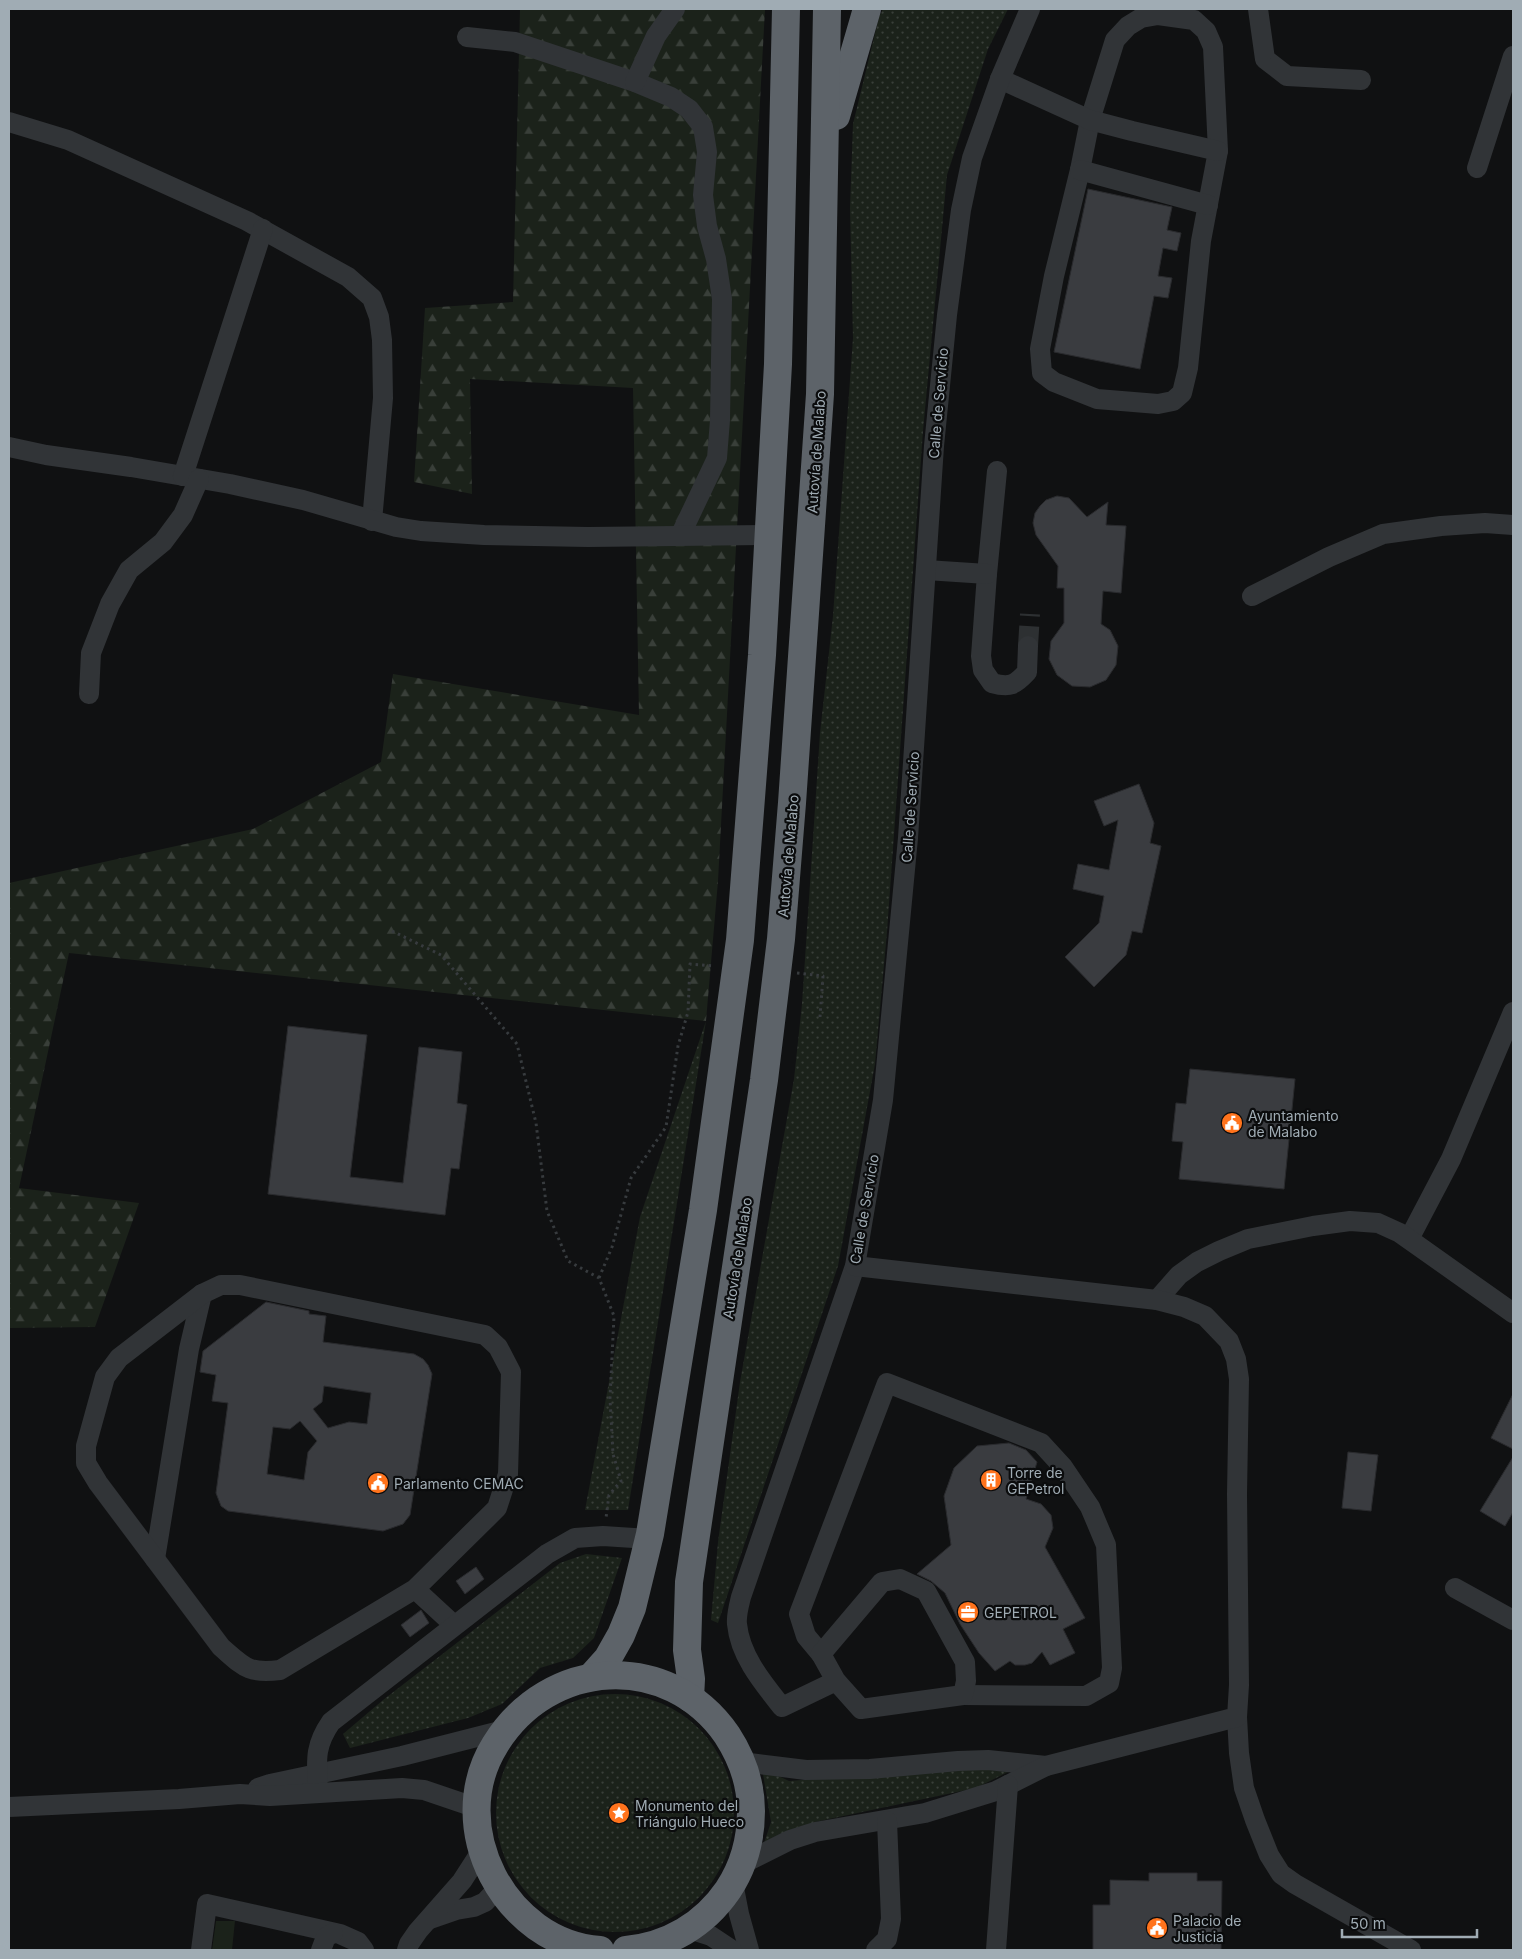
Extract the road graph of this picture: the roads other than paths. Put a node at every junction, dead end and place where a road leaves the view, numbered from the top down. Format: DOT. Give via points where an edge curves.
graph roads {
  1 [pos="676,9"];
  2 [pos="786,9"];
  3 [pos="827,9"];
  4 [pos="867,9"];
  5 [pos="1030,9"];
  6 [pos="1258,9"];
  7 [pos="467,37"];
  8 [pos="1513,56"];
  9 [pos="1000,79"];
  10 [pos="1361,80"];
  11 [pos="635,82"];
  12 [pos="1506,102"];
  13 [pos="1090,120"];
  14 [pos="9,122"];
  15 [pos="1218,151"];
  16 [pos="824,164"];
  17 [pos="1477,168"];
  18 [pos="1080,170"];
  19 [pos="1208,206"];
  20 [pos="263,229"];
  21 [pos="9,447"];
  22 [pos="997,471"];
  23 [pos="191,477"];
  24 [pos="372,521"];
  25 [pos="1513,525"];
  26 [pos="769,535"];
  27 [pos="680,536"];
  28 [pos="926,570"];
  29 [pos="987,574"];
  30 [pos="1252,596"];
  31 [pos="1028,646"];
  32 [pos="89,694"];
  33 [pos="1513,1012"];
  34 [pos="1409,1239"];
  35 [pos="855,1266"];
  36 [pos="202,1294"];
  37 [pos="1157,1300"];
  38 [pos="1513,1313"];
  39 [pos="648,1539"];
  40 [pos="155,1559"];
  41 [pos="1455,1588"];
  42 [pos="415,1589"];
  43 [pos="1513,1620"];
  44 [pos="454,1625"];
  45 [pos="822,1654"];
  46 [pos="590,1677"];
  47 [pos="836,1681"];
  48 [pos="963,1695"];
  49 [pos="690,1698"];
  50 [pos="1237,1717"];
  51 [pos="504,1730"];
  52 [pos="742,1762"];
  53 [pos="1046,1766"];
  54 [pos="317,1783"];
  55 [pos="1008,1785"];
  56 [pos="9,1807"];
  57 [pos="477,1808"];
  58 [pos="887,1821"];
  59 [pos="482,1850"];
  60 [pos="737,1874"];
  61 [pos="498,1888"];
  62 [pos="430,1919"];
  63 [pos="526,1919"];
  64 [pos="689,1929"];
  65 [pos="333,1933"];
  66 [pos="201,1950"];
  67 [pos="321,1950"];
  68 [pos="364,1950"];
  69 [pos="407,1950"];
  70 [pos="535,1950"];
  71 [pos="600,1950"];
  72 [pos="635,1950"];
  73 [pos="732,1950"];
  74 [pos="749,1950"];
  75 [pos="876,1950"];
  76 [pos="996,1950"];
  77 [pos="1411,1950"];
  1 -- 11 [label="street" via="656,36"];
  2 -- 26 [label="highway" via="778,364"];
  3 -- 16 [label="highway, Autovía de Malabo"];
  4 -- 16 [label="highway"];
  5 -- 9 [label="street, Calle de Servicio"];
  6 -- 10 [label="street" via="1265,60 1287,76"];
  7 -- 11 [label="street" via="515,42"];
  8 -- 12 [label="street"];
  9 -- 13 [label="street"];
  9 -- 28 [label="street, Calle de Servicio" via="972,158 961,210 934,446"];
  11 -- 27 [label="street" via="671,97 689,109 704,127 707,226 722,299 720,420 716,458"];
  12 -- 17 [label="street"];
  13 -- 15 [label="street"];
  13 -- 15 [label="street" via="1115,40 1128,26 1141,18 1158,15 1194,20 1206,30 1213,47"];
  13 -- 18 [label="street"];
  14 -- 20 [label="street" via="68,140"];
  15 -- 19 [label="street"];
  16 -- 49 [label="highway, Autovía de Malabo" via="820,394 781,939 764,1080 689,1582 686,1650 691,1679"];
  18 -- 19 [label="street"];
  18 -- 19 [label="street" via="1040,349 1042,373 1054,382 1097,399 1158,404 1173,401 1182,393 1188,368 1201,241"];
  20 -- 23 [label="street"];
  20 -- 24 [label="street" via="348,276 372,298 382,340 383,398"];
  21 -- 23 [label="street"];
  22 -- 29 [label="street"];
  23 -- 24 [label="street" via="303,500"];
  23 -- 32 [label="street" via="183,515 163,542 129,570 110,604 91,653"];
  24 -- 27 [label="street" via="422,531 484,535"];
  25 -- 30 [label="street" via="1485,522 1384,534 1329,556"];
  26 -- 27 [label="street"];
  26 -- 39 [label="highway" via="740,940 704,1210"];
  28 -- 29 [label="street"];
  28 -- 35 [label="street, Calle de Servicio" via="908,838 884,1090"];
  29 -- 31 [label="street" via="982,670 992,683 1005,686 1018,682 1027,672"];
  33 -- 34 [label="street" via="1451,1159"];
  34 -- 37 [label="street" via="1378,1224 1350,1221 1248,1239 1197,1262"];
  34 -- 38 [label="street"];
  35 -- 37 [label="street"];
  35 -- 47 [label="street, Calle de Servicio" via="741,1597 736,1623 749,1662 782,1706"];
  36 -- 40 [label="street" via="189,1350"];
  36 -- 40 [label="street" via="119,1358 105,1377 86,1446 86,1463 98,1483"];
  36 -- 42 [label="street" via="222,1285 240,1285 485,1335 498,1347 511,1372 508,1474 497,1508"];
  37 -- 50 [label="street" via="1205,1316 1229,1340 1236,1359 1239,1379"];
  39 -- 44 [label="street" via="575,1538 548,1554"];
  39 -- 46 [label="highway" via="632,1608 621,1635 608,1658"];
  40 -- 42 [label="street" via="220,1646 245,1667 262,1672 280,1670"];
  41 -- 43 [label="street"];
  42 -- 44 [label="street"];
  44 -- 54 [label="street" via="330,1722 316,1752"];
  45 -- 47 [label="street"];
  45 -- 48 [label="street" via="882,1582 900,1579 926,1591 965,1662"];
  45 -- 48 [label="street" via="806,1636 799,1614 887,1383 1041,1443 1079,1489 1106,1545 1112,1668 1109,1683 1086,1696"];
  46 -- 49 [label="highway" via="632,1676 672,1688"];
  46 -- 51 [label="highway" via="570,1682 534,1701"];
  47 -- 48 [label="street" via="861,1709"];
  49 -- 52 [label="highway" via="721,1726"];
  50 -- 53 [label="street"];
  50 -- 77 [label="street" via="1244,1788 1269,1855 1281,1874"];
  51 -- 54 [label="street" via="402,1756"];
  51 -- 57 [label="highway" via="485,1768"];
  52 -- 53 [label="street" via="806,1770 870,1769 965,1760"];
  52 -- 60 [label="highway" via="748,1782 751,1824 748,1844"];
  53 -- 55 [label="street"];
  54 -- 56 [label="street" via="270,1784 240,1794 179,1799"];
  54 -- 57 [label="street" via="416,1789"];
  55 -- 58 [label="street" via="966,1802"];
  55 -- 76 [label="street"];
  57 -- 59 [label="highway"];
  58 -- 60 [label="street" via="815,1832 790,1840"];
  58 -- 75 [label="street" via="891,1918 888,1938"];
  59 -- 61 [label="highway"];
  59 -- 62 [label="street" via="462,1881"];
  60 -- 64 [label="highway" via="721,1901"];
  60 -- 74 [label="street" via="738,1914"];
  61 -- 62 [label="street" via="474,1908"];
  61 -- 63 [label="highway"];
  62 -- 69 [label="street"];
  63 -- 70 [label="highway"];
  63 -- 71 [label="highway" via="568,1943"];
  64 -- 72 [label="highway" via="666,1942"];
  64 -- 73 [label="street" via="711,1936"];
  65 -- 66 [label="street" via="207,1904"];
  65 -- 67 [label="street" via="326,1937"];
  65 -- 68 [label="street" via="349,1937"];
}
